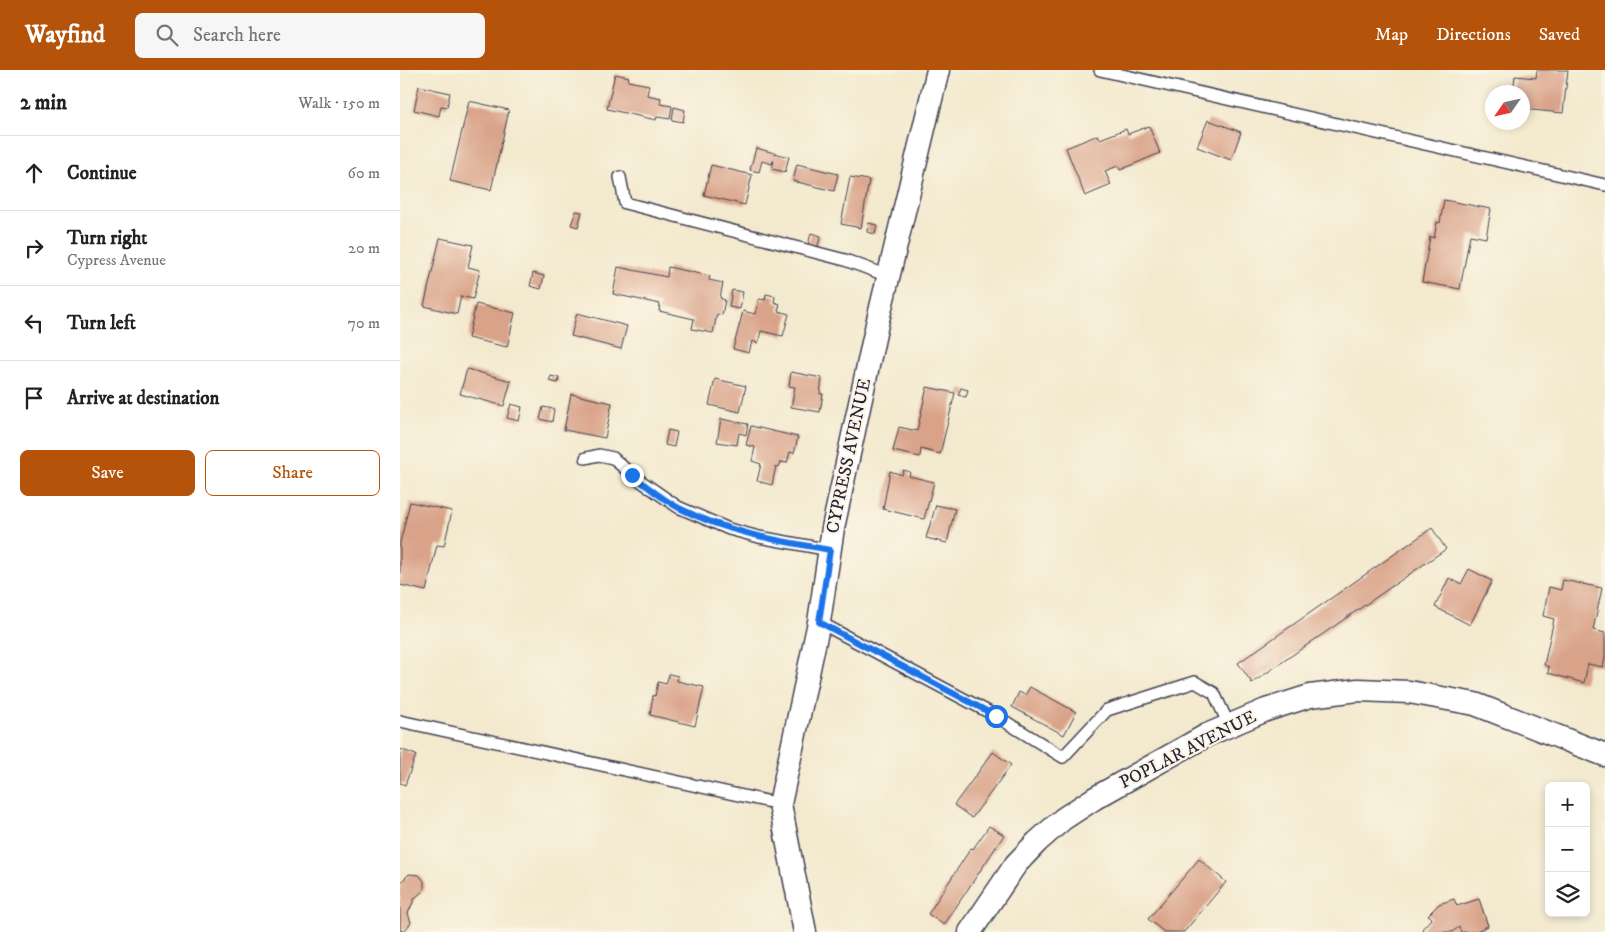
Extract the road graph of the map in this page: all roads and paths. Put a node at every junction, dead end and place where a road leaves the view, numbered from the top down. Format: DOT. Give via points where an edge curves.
graph roads {
  1 [pos="938,70"];
  2 [pos="1100,70"];
  3 [pos="620,177"];
  4 [pos="1605,185"];
  5 [pos="888,276"];
  6 [pos="586,458"];
  7 [pos="830,550"];
  8 [pos="819,622"];
  9 [pos="400,721"];
  10 [pos="1229,725"];
  11 [pos="1605,755"];
  12 [pos="780,804"];
  13 [pos="806,932"];
  14 [pos="970,932"];
  1 -- 5 [label="street, CYPRESS AVENUE"];
  2 -- 4 [label="lane"];
  3 -- 5 [label="lane" via="625,203 845,260"];
  5 -- 7 [label="street, CYPRESS AVENUE"];
  6 -- 7 [label="lane" via="598,455 613,458 678,507 729,529"];
  7 -- 8 [label="street, CYPRESS AVENUE"];
  8 -- 10 [label="lane" via="996,716 1063,757 1107,710 1195,682 1214,693"];
  8 -- 12 [label="street, CYPRESS AVENUE"];
  9 -- 12 [label="lane"];
  10 -- 11 [label="street, POPLAR AVENUE" via="1310,696 1358,690 1409,692 1475,704"];
  10 -- 14 [label="street, POPLAR AVENUE" via="1103,793 1063,819 1016,864"];
  12 -- 13 [label="street, CYPRESS AVENUE"];
}
